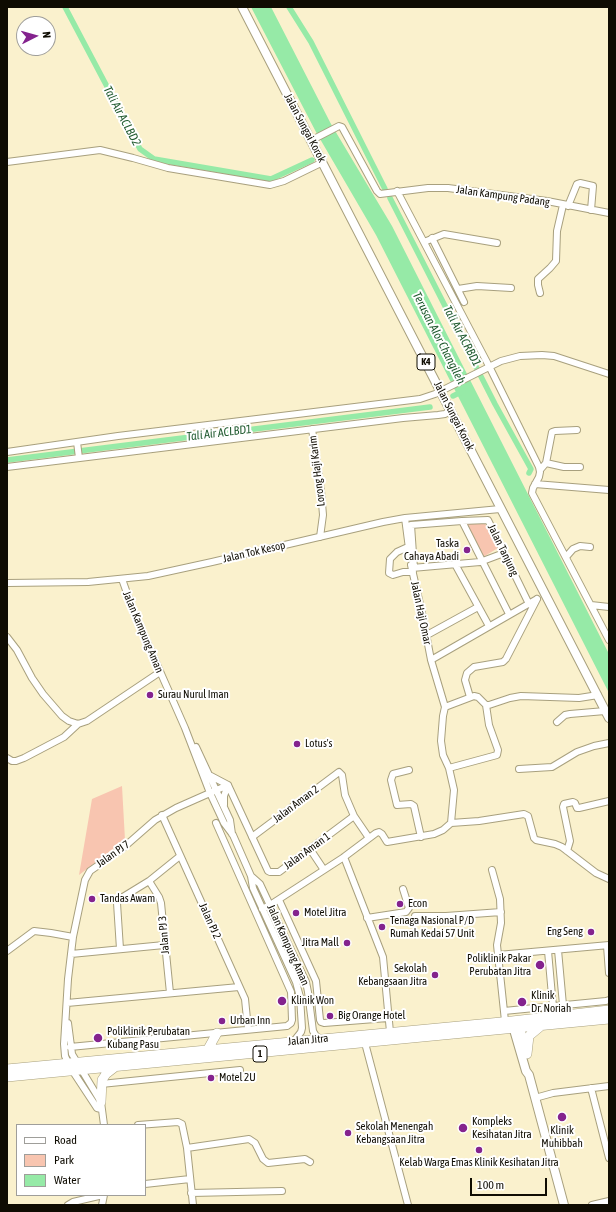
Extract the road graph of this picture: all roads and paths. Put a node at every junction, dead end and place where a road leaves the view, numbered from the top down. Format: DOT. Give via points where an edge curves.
graph roads {
  1 [pos="242,7"];
  2 [pos="315,139"];
  3 [pos="7,162"];
  4 [pos="323,162"];
  5 [pos="397,191"];
  6 [pos="565,205"];
  7 [pos="591,210"];
  8 [pos="609,213"];
  9 [pos="432,238"];
  10 [pos="424,242"];
  11 [pos="497,243"];
  12 [pos="511,288"];
  13 [pos="458,290"];
  14 [pos="540,293"];
  15 [pos="464,302"];
  16 [pos="487,367"];
  17 [pos="609,374"];
  18 [pos="443,389"];
  19 [pos="451,410"];
  20 [pos="312,429"];
  21 [pos="577,430"];
  22 [pos="78,450"];
  23 [pos="7,452"];
  24 [pos="546,463"];
  25 [pos="7,467"];
  26 [pos="580,467"];
  27 [pos="540,470"];
  28 [pos="535,484"];
  29 [pos="609,490"];
  30 [pos="500,509"];
  31 [pos="405,518"];
  32 [pos="462,521"];
  33 [pos="320,537"];
  34 [pos="408,547"];
  35 [pos="590,547"];
  36 [pos="504,553"];
  37 [pos="566,557"];
  38 [pos="483,561"];
  39 [pos="455,564"];
  40 [pos="413,569"];
  41 [pos="122,579"];
  42 [pos="7,583"];
  43 [pos="546,595"];
  44 [pos="537,599"];
  45 [pos="529,604"];
  46 [pos="591,605"];
  47 [pos="478,607"];
  48 [pos="609,607"];
  49 [pos="510,614"];
  50 [pos="489,626"];
  51 [pos="427,635"];
  52 [pos="7,637"];
  53 [pos="609,640"];
  54 [pos="431,660"];
  55 [pos="160,672"];
  56 [pos="598,695"];
  57 [pos="470,697"];
  58 [pos="486,705"];
  59 [pos="445,707"];
  60 [pos="607,714"];
  61 [pos="557,722"];
  62 [pos="78,724"];
  63 [pos="185,728"];
  64 [pos="609,743"];
  65 [pos="7,758"];
  66 [pos="449,768"];
  67 [pos="408,770"];
  68 [pos="519,770"];
  69 [pos="211,776"];
  70 [pos="228,785"];
  71 [pos="213,791"];
  72 [pos="609,801"];
  73 [pos="224,808"];
  74 [pos="162,815"];
  75 [pos="354,816"];
  76 [pos="216,823"];
  77 [pos="451,823"];
  78 [pos="232,835"];
  79 [pos="252,837"];
  80 [pos="421,837"];
  81 [pos="369,838"];
  82 [pos="310,849"];
  83 [pos="567,851"];
  84 [pos="180,856"];
  85 [pos="344,857"];
  86 [pos="324,870"];
  87 [pos="492,870"];
  88 [pos="251,876"];
  89 [pos="609,879"];
  90 [pos="149,881"];
  91 [pos="403,889"];
  92 [pos="279,900"];
  93 [pos="270,905"];
  94 [pos="262,909"];
  95 [pos="501,912"];
  96 [pos="415,916"];
  97 [pos="367,918"];
  98 [pos="73,937"];
  99 [pos="164,945"];
  100 [pos="608,945"];
  101 [pos="120,950"];
  102 [pos="558,950"];
  103 [pos="7,951"];
  104 [pos="548,951"];
  105 [pos="71,954"];
  106 [pos="498,956"];
  107 [pos="609,973"];
  108 [pos="239,987"];
  109 [pos="170,993"];
  110 [pos="609,1000"];
  111 [pos="67,1003"];
  112 [pos="564,1005"];
  113 [pos="553,1006"];
  114 [pos="504,1011"];
  115 [pos="608,1012"];
  116 [pos="66,1014"];
  117 [pos="388,1018"];
  118 [pos="513,1024"];
  119 [pos="541,1026"];
  120 [pos="248,1029"];
  121 [pos="390,1032"];
  122 [pos="217,1033"];
  123 [pos="321,1039"];
  124 [pos="294,1041"];
  125 [pos="365,1043"];
  126 [pos="70,1047"];
  127 [pos="208,1049"];
  128 [pos="527,1054"];
  129 [pos="72,1062"];
  130 [pos="114,1067"];
  131 [pos="7,1069"];
  132 [pos="240,1070"];
  133 [pos="76,1071"];
  134 [pos="529,1075"];
  135 [pos="7,1078"];
  136 [pos="101,1084"];
  137 [pos="609,1086"];
  138 [pos="591,1088"];
  139 [pos="535,1098"];
  140 [pos="101,1106"];
  141 [pos="104,1124"];
  142 [pos="146,1124"];
  143 [pos="187,1148"];
  144 [pos="609,1158"];
  145 [pos="310,1162"];
  146 [pos="190,1179"];
  147 [pos="146,1184"];
  148 [pos="282,1191"];
  149 [pos="191,1193"];
  150 [pos="99,1196"];
  151 [pos="609,1200"];
  152 [pos="68,1205"];
  153 [pos="193,1205"];
  154 [pos="408,1205"];
  155 [pos="564,1205"];
  156 [pos="592,1205"];
  1 -- 2 [label="main road, Jalan Sungai Korok / K4" via="271,64"];
  2 -- 4 [label="main road, Jalan Sungai Korok / K4"];
  2 -- 5 [label="street, Jalan Kampung Padang" via="340,126 378,192 386,194"];
  3 -- 4 [label="street" via="100,150 168,168 270,185"];
  4 -- 18 [label="main road, Jalan Sungai Korok / K4"];
  5 -- 6 [label="street, Jalan Kampung Padang" via="448,188"];
  5 -- 10 [label="street"];
  6 -- 7 [label="street, Jalan Kampung Padang"];
  6 -- 7 [label="street" via="580,183 593,186"];
  6 -- 14 [label="street" via="557,231 556,261 538,279"];
  7 -- 8 [label="street, Jalan Kampung Padang"];
  9 -- 10 [label="street"];
  9 -- 11 [label="street" via="444,234"];
  9 -- 13 [label="street"];
  10 -- 16 [label="street"];
  12 -- 13 [label="street" via="477,286"];
  13 -- 15 [label="street"];
  16 -- 17 [label="street" via="512,357 542,355 554,356"];
  16 -- 18 [label="street"];
  16 -- 27 [label="street"];
  18 -- 19 [label="main road, Jalan Sungai Korok / K4"];
  18 -- 22 [label="street" via="428,396 409,400"];
  19 -- 20 [label="street" via="438,415"];
  19 -- 30 [label="main road, Jalan Sungai Korok / K4"];
  20 -- 22 [label="street"];
  20 -- 33 [label="street, Lorong Haji Karim" via="323,515"];
  21 -- 24 [label="street" via="552,432"];
  22 -- 23 [label="street"];
  22 -- 25 [label="street"];
  24 -- 26 [label="street"];
  24 -- 27 [label="street"];
  27 -- 28 [label="street"];
  28 -- 29 [label="street"];
  28 -- 37 [label="street" via="532,493"];
  30 -- 31 [label="street, Jalan Tok Kesop"];
  30 -- 43 [label="main road, Jalan Sungai Korok / K4"];
  31 -- 33 [label="street, Jalan Tok Kesop"];
  31 -- 34 [label="street, Jalan Haji Omar"];
  32 -- 36 [label="street, Jalan Tanjung" via="488,520"];
  32 -- 38 [label="street"];
  32 -- 40 [label="street" via="411,525"];
  33 -- 41 [label="street, Jalan Tok Kesop" via="176,570"];
  34 -- 40 [label="street, Jalan Haji Omar"];
  34 -- 40 [label="street" via="390,559 389,573 393,575"];
  35 -- 37 [label="street" via="580,546"];
  36 -- 38 [label="street"];
  36 -- 45 [label="street, Jalan Tanjung"];
  37 -- 46 [label="street"];
  38 -- 39 [label="street"];
  38 -- 49 [label="street"];
  39 -- 40 [label="street"];
  39 -- 47 [label="street"];
  40 -- 51 [label="street, Jalan Haji Omar"];
  41 -- 42 [label="street, Jalan Tok Kesop"];
  41 -- 55 [label="street, Jalan Kampung Aman"];
  43 -- 44 [label="street"];
  43 -- 56 [label="main road, Jalan Sungai Korok / K4"];
  44 -- 45 [label="street"];
  44 -- 57 [label="street" via="506,659 503,662 474,667 467,673 465,680"];
  45 -- 49 [label="street"];
  46 -- 48 [label="street"];
  46 -- 53 [label="street"];
  47 -- 50 [label="street"];
  47 -- 51 [label="street"];
  49 -- 50 [label="street"];
  50 -- 54 [label="street"];
  51 -- 54 [label="street, Jalan Haji Omar"];
  52 -- 62 [label="street" via="43,694 62,716"];
  54 -- 59 [label="street, Jalan Haji Omar"];
  55 -- 62 [label="street" via="87,721"];
  55 -- 63 [label="street, Jalan Kampung Aman"];
  56 -- 58 [label="street" via="579,698 521,696"];
  56 -- 60 [label="main road, Jalan Sungai Korok / K4"];
  57 -- 58 [label="street" via="478,697"];
  57 -- 59 [label="street"];
  58 -- 66 [label="street" via="489,725 498,750 497,755"];
  59 -- 66 [label="street" via="441,741 443,755"];
  60 -- 61 [label="street" via="570,714"];
  62 -- 65 [label="street" via="64,737 24,758 12,761"];
  63 -- 69 [label="street, Jalan Kampung Aman"];
  63 -- 71 [label="street, Jalan Kampung Aman"];
  64 -- 68 [label="street" via="577,752 552,767"];
  66 -- 77 [label="street" via="454,790"];
  67 -- 80 [label="street" via="393,774 391,780 397,804 414,806"];
  69 -- 70 [label="street"];
  69 -- 71 [label="street, Jalan Kampung Aman"];
  70 -- 71 [label="street, Jalan PJ 7"];
  70 -- 73 [label="street" via="224,796"];
  70 -- 79 [label="street"];
  71 -- 73 [label="street, Jalan Kampung Aman"];
  71 -- 74 [label="street, Jalan PJ 7"];
  71 -- 78 [label="street, Jalan Kampung Aman" via="224,823"];
  72 -- 83 [label="street" via="579,808 574,802 564,804 570,838"];
  73 -- 78 [label="street, Jalan Kampung Aman" via="230,820"];
  74 -- 84 [label="street, Jalan PJ 2"];
  74 -- 98 [label="street, Jalan PJ 7" via="88,873"];
  75 -- 79 [label="street, Jalan Aman 2" via="339,772"];
  75 -- 81 [label="street"];
  75 -- 82 [label="street, Jalan Aman 1"];
  76 -- 120 [label="street" via="291,992 290,1024"];
  77 -- 80 [label="street" via="443,830"];
  77 -- 83 [label="street" via="526,814 536,840 555,844"];
  78 -- 88 [label="street, Jalan Kampung Aman"];
  79 -- 82 [label="street, Jalan Aman 1" via="268,870 273,873 279,872"];
  80 -- 81 [label="street" via="387,842 379,832"];
  81 -- 85 [label="street"];
  82 -- 86 [label="street"];
  83 -- 89 [label="street" via="596,873"];
  84 -- 90 [label="street"];
  84 -- 108 [label="street, Jalan PJ 2"];
  85 -- 86 [label="street"];
  85 -- 97 [label="street"];
  86 -- 92 [label="street"];
  87 -- 95 [label="street"];
  88 -- 93 [label="street, Jalan Kampung Aman" via="260,884"];
  88 -- 94 [label="street, Jalan Kampung Aman"];
  90 -- 99 [label="street, Jalan PJ 3" via="161,903"];
  90 -- 101 [label="street" via="117,901"];
  91 -- 97 [label="street" via="409,908 406,912"];
  92 -- 93 [label="street"];
  92 -- 117 [label="street" via="316,981 321,1022"];
  93 -- 94 [label="street"];
  93 -- 123 [label="street, Jalan Kampung Aman" via="306,982 313,1031"];
  94 -- 124 [label="street, Jalan Kampung Aman" via="298,990 302,1028"];
  95 -- 96 [label="street"];
  95 -- 106 [label="street" via="497,938"];
  97 -- 117 [label="street" via="383,957"];
  98 -- 103 [label="street" via="34,931"];
  98 -- 105 [label="street, Jalan PJ 7"];
  99 -- 101 [label="street"];
  99 -- 109 [label="street, Jalan PJ 3"];
  100 -- 102 [label="street"];
  100 -- 107 [label="street"];
  101 -- 105 [label="street"];
  102 -- 104 [label="street"];
  102 -- 112 [label="street"];
  104 -- 106 [label="street"];
  104 -- 113 [label="street"];
  105 -- 111 [label="street, Jalan PJ 7"];
  106 -- 114 [label="street"];
  108 -- 109 [label="street"];
  108 -- 120 [label="street, Jalan PJ 2" via="246,1002"];
  109 -- 111 [label="street"];
  110 -- 112 [label="street"];
  111 -- 116 [label="street, Jalan PJ 7"];
  112 -- 113 [label="street"];
  113 -- 114 [label="street"];
  114 -- 118 [label="street"];
  115 -- 118 [label="highway, Jalan Jitra / 1"];
  115 -- 119 [label="highway, Jalan Jitra / 1"];
  116 -- 126 [label="street"];
  116 -- 129 [label="street" via="64,1044"];
  117 -- 121 [label="street"];
  118 -- 119 [label="highway, Jalan Jitra / 1"];
  118 -- 121 [label="highway, Jalan Jitra / 1"];
  118 -- 125 [label="highway, Jalan Jitra / 1"];
  118 -- 128 [label="main road"];
  118 -- 134 [label="main road"];
  119 -- 128 [label="highway" via="529,1036"];
  120 -- 122 [label="street"];
  121 -- 123 [label="highway, Jalan Jitra / 1"];
  122 -- 126 [label="street"];
  122 -- 127 [label="highway"];
  123 -- 124 [label="highway, Jalan Jitra / 1"];
  124 -- 127 [label="highway, Jalan Jitra / 1"];
  125 -- 130 [label="highway, Jalan Jitra / 1"];
  125 -- 154 [label="street"];
  126 -- 129 [label="street"];
  127 -- 129 [label="highway, Jalan Jitra / 1"];
  128 -- 134 [label="main road"];
  129 -- 131 [label="highway, Jalan Jitra / 1"];
  129 -- 133 [label="street"];
  130 -- 133 [label="highway, Jalan Jitra / 1"];
  130 -- 136 [label="highway" via="103,1077"];
  132 -- 136 [label="street"];
  133 -- 135 [label="highway, Jalan Jitra / 1"];
  133 -- 140 [label="street"];
  134 -- 139 [label="main road"];
  136 -- 140 [label="highway"];
  137 -- 138 [label="street"];
  138 -- 139 [label="street"];
  138 -- 144 [label="street"];
  139 -- 155 [label="main road"];
  140 -- 141 [label="street"];
  142 -- 143 [label="street" via="180,1122 184,1127"];
  143 -- 145 [label="street" via="249,1139 255,1143 268,1164 305,1159"];
  143 -- 146 [label="street"];
  146 -- 147 [label="street"];
  146 -- 149 [label="street"];
  148 -- 149 [label="street"];
  149 -- 153 [label="street"];
  150 -- 152 [label="street"];
  151 -- 156 [label="street"];
}
